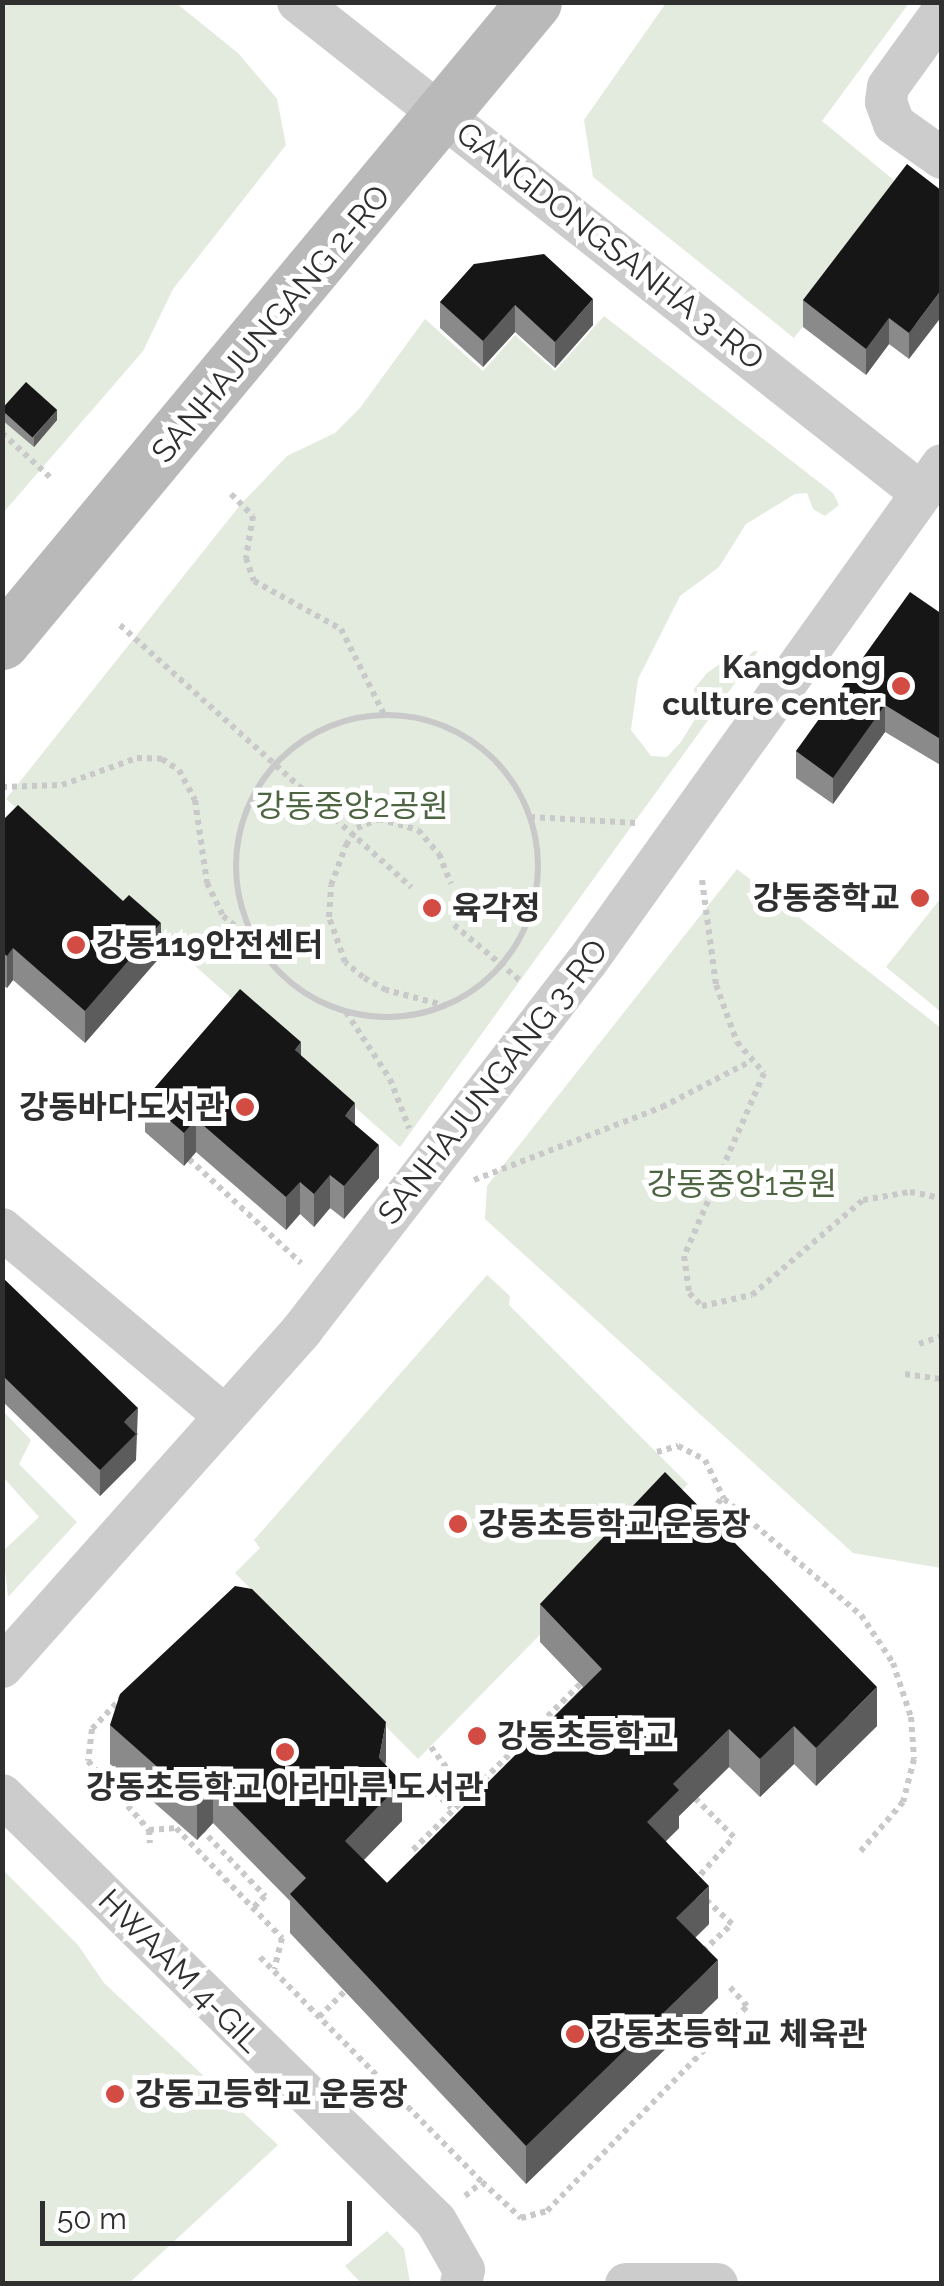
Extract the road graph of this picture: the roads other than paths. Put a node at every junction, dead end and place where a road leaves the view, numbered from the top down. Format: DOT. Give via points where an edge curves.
graph roads {
  1 [pos="298,2"];
  2 [pos="534,2"];
  3 [pos="942,12"];
  4 [pos="446,116"];
  5 [pos="942,158"];
  6 [pos="931,479"];
  7 [pos="2,642"];
  8 [pos="2,1229"];
  9 [pos="224,1414"];
  10 [pos="2,1666"];
  11 [pos="2,1795"];
  12 [pos="466,2282"];
  13 [pos="626,2284"];
  14 [pos="717,2284"];
  1 -- 4 [label="street, GANGDONGSANHA 3-RO"];
  2 -- 4 [label="main road, SANHAJUNGANG 2-RO"];
  3 -- 5 [label="street" via="886,97 893,122"];
  4 -- 6 [label="street, GANGDONGSANHA 3-RO"];
  4 -- 7 [label="main road, SANHAJUNGANG 2-RO"];
  6 -- 9 [label="street, SANHAJUNGANG 3-RO" via="686,827 332,1291"];
  8 -- 9 [label="street"];
  9 -- 10 [label="street, SANHAJUNGANG 3-RO"];
  11 -- 12 [label="street, HWAAM 4-GIL" via="436,2221"];
  13 -- 14 [label="street"];
}
